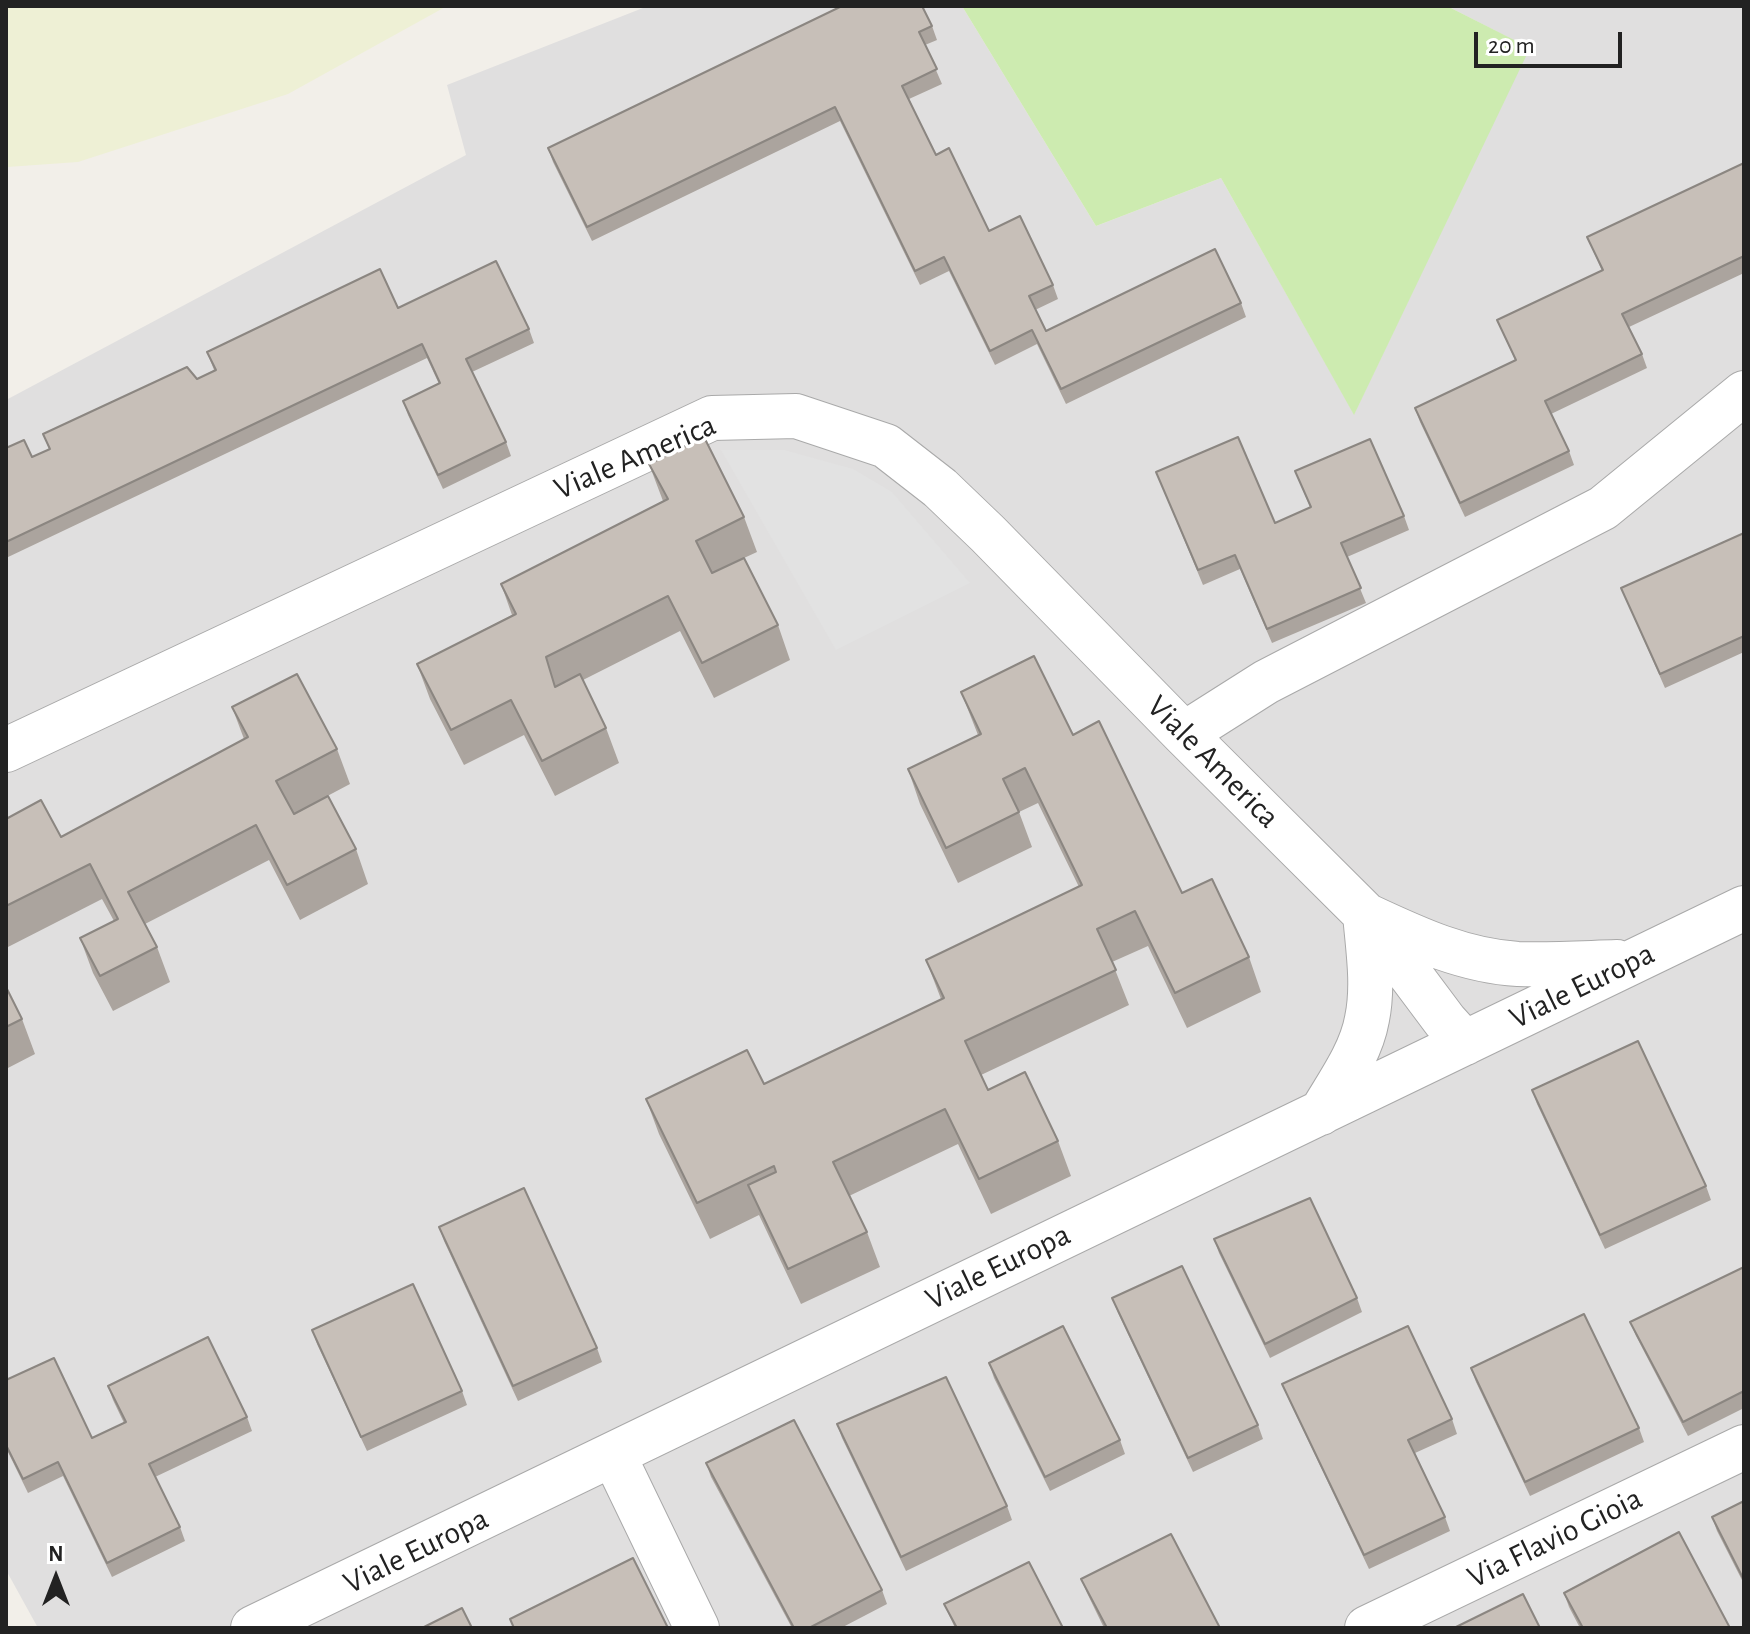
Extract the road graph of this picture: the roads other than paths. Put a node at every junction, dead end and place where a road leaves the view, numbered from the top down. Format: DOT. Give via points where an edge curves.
graph roads {
  1 [pos="1744,393"];
  2 [pos="1184,734"];
  3 [pos="6,750"];
  4 [pos="1744,908"];
  5 [pos="1365,914"];
  6 [pos="1631,962"];
  7 [pos="1465,1043"];
  8 [pos="1321,1113"];
  9 [pos="1744,1447"];
  10 [pos="614,1456"];
  11 [pos="253,1628"];
  12 [pos="697,1628"];
  13 [pos="1367,1628"];
  1 -- 2 [label="street" via="1603,508 1266,682"];
  2 -- 3 [label="street, Viale America" via="940,488 886,446 796,416 712,418"];
  2 -- 5 [label="street, Viale America"];
  4 -- 6 [label="street, Viale Europa"];
  5 -- 6 [label="street" via="1416,938 1516,964"];
  5 -- 7 [label="street, Viale America"];
  5 -- 8 [label="street" via="1371,984 1367,1021 1358,1048"];
  6 -- 7 [label="street, Viale Europa"];
  7 -- 8 [label="street, Viale Europa"];
  8 -- 10 [label="street, Viale Europa"];
  9 -- 13 [label="street, Via Flavio Gioia"];
  10 -- 11 [label="street, Viale Europa"];
  10 -- 12 [label="street"];
}
